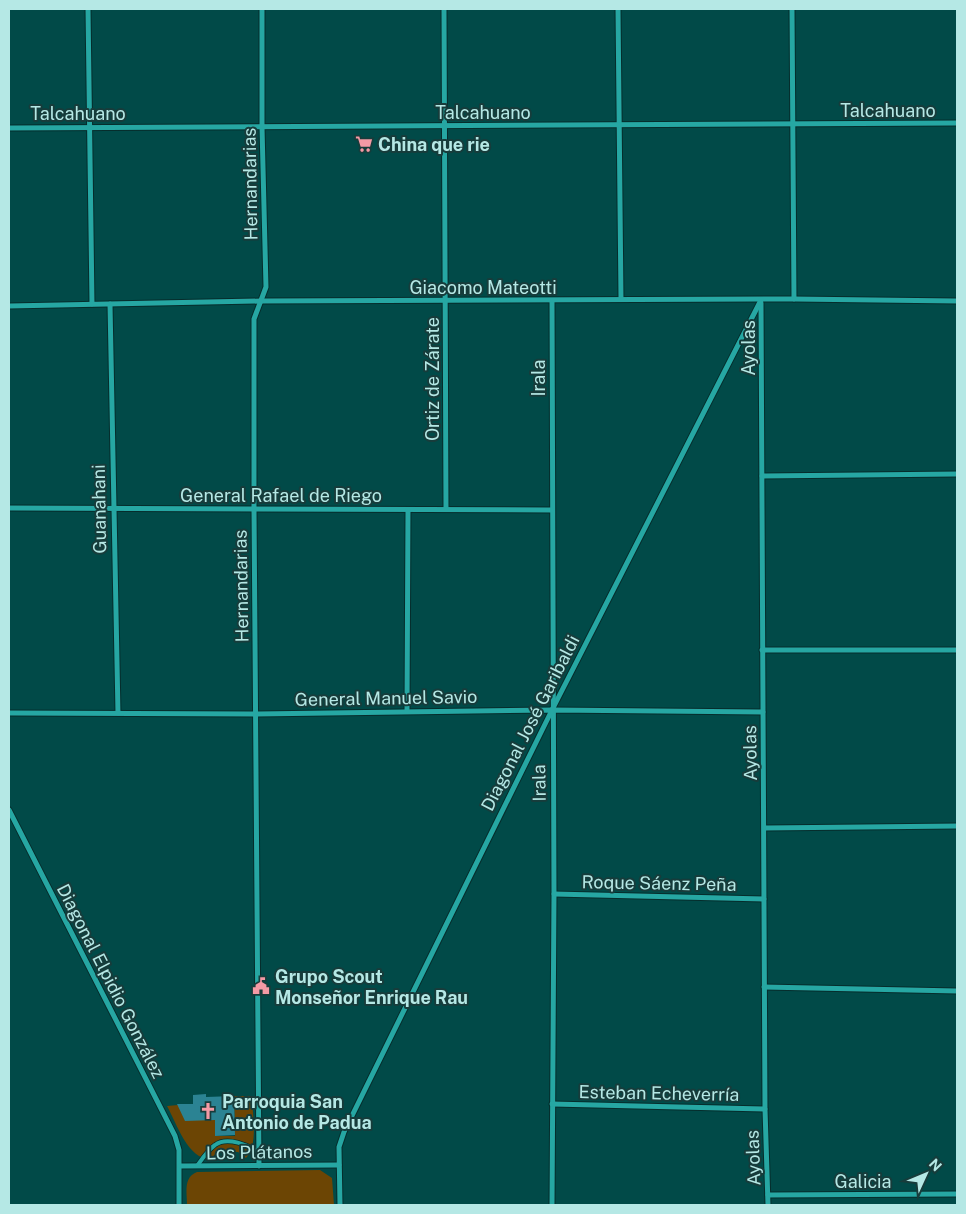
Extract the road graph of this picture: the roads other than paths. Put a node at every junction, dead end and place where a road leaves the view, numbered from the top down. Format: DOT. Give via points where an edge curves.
graph roads {
  1 [pos="88,9"];
  2 [pos="262,9"];
  3 [pos="444,9"];
  4 [pos="618,9"];
  5 [pos="792,9"];
  6 [pos="957,123"];
  7 [pos="792,124"];
  8 [pos="619,125"];
  9 [pos="262,126"];
  10 [pos="445,126"];
  11 [pos="90,127"];
  12 [pos="9,128"];
  13 [pos="794,299"];
  14 [pos="620,300"];
  15 [pos="761,300"];
  16 [pos="261,301"];
  17 [pos="445,301"];
  18 [pos="552,301"];
  19 [pos="957,301"];
  20 [pos="92,304"];
  21 [pos="110,304"];
  22 [pos="9,306"];
  23 [pos="957,474"];
  24 [pos="762,476"];
  25 [pos="9,508"];
  26 [pos="112,509"];
  27 [pos="254,509"];
  28 [pos="408,510"];
  29 [pos="446,510"];
  30 [pos="552,510"];
  31 [pos="762,650"];
  32 [pos="957,650"];
  33 [pos="407,710"];
  34 [pos="552,710"];
  35 [pos="763,712"];
  36 [pos="9,713"];
  37 [pos="118,713"];
  38 [pos="257,714"];
  39 [pos="9,810"];
  40 [pos="957,826"];
  41 [pos="765,828"];
  42 [pos="554,894"];
  43 [pos="764,899"];
  44 [pos="764,987"];
  45 [pos="957,991"];
  46 [pos="552,1104"];
  47 [pos="765,1109"];
  48 [pos="259,1153"];
  49 [pos="339,1164"];
  50 [pos="180,1166"];
  51 [pos="197,1166"];
  52 [pos="259,1166"];
  53 [pos="957,1194"];
  54 [pos="768,1195"];
  55 [pos="179,1205"];
  56 [pos="340,1205"];
  57 [pos="552,1205"];
  58 [pos="768,1205"];
  1 -- 11 [label="street"];
  2 -- 9 [label="street, Hernandarias"];
  3 -- 10 [label="street, Ortiz de Zárate"];
  4 -- 8 [label="street"];
  5 -- 7 [label="street"];
  6 -- 7 [label="street, Talcahuano"];
  7 -- 8 [label="street, Talcahuano"];
  7 -- 13 [label="street"];
  8 -- 10 [label="street, Talcahuano"];
  8 -- 14 [label="street"];
  9 -- 10 [label="street, Talcahuano"];
  9 -- 11 [label="street, Talcahuano"];
  9 -- 16 [label="street, Hernandarias" via="266,287"];
  10 -- 17 [label="street, Ortiz de Zárate"];
  11 -- 12 [label="street, Talcahuano"];
  11 -- 20 [label="street"];
  13 -- 15 [label="street, Giacomo Mateotti"];
  13 -- 19 [label="street, Giacomo Mateotti"];
  14 -- 15 [label="street, Giacomo Mateotti"];
  14 -- 18 [label="street, Giacomo Mateotti"];
  15 -- 24 [label="street, Ayolas"];
  15 -- 34 [label="street, Diagonal José Garibaldi"];
  16 -- 17 [label="street, Giacomo Mateotti"];
  16 -- 21 [label="street, Giacomo Mateotti"];
  16 -- 27 [label="street, Hernandarias" via="254,319"];
  17 -- 18 [label="street, Giacomo Mateotti"];
  17 -- 29 [label="street, Ortiz de Zárate"];
  18 -- 30 [label="street, Irala"];
  20 -- 21 [label="street, Giacomo Mateotti"];
  20 -- 22 [label="street, Giacomo Mateotti"];
  21 -- 26 [label="street, Guanahani"];
  23 -- 24 [label="street"];
  24 -- 31 [label="street, Ayolas"];
  25 -- 26 [label="street, General Rafael de Riego"];
  26 -- 27 [label="street, General Rafael de Riego"];
  26 -- 37 [label="street, Guanahani"];
  27 -- 28 [label="street, General Rafael de Riego"];
  27 -- 38 [label="street, Hernandarias"];
  28 -- 29 [label="street, General Rafael de Riego"];
  28 -- 33 [label="street"];
  29 -- 30 [label="street, General Rafael de Riego"];
  30 -- 34 [label="street, Irala"];
  31 -- 32 [label="street"];
  31 -- 35 [label="street, Ayolas"];
  33 -- 34 [label="street, General Manuel Savio"];
  33 -- 38 [label="street, General Manuel Savio"];
  34 -- 35 [label="street, General Manuel Savio"];
  34 -- 42 [label="street, Irala"];
  34 -- 49 [label="street, Diagonal José Garibaldi" via="344,1132"];
  35 -- 41 [label="street, Ayolas"];
  36 -- 37 [label="street, General Manuel Savio"];
  37 -- 38 [label="street, General Manuel Savio"];
  38 -- 48 [label="street, Hernandarias"];
  39 -- 50 [label="street, Diagonal Elpidio González" via="175,1136"];
  40 -- 41 [label="street"];
  41 -- 43 [label="street, Ayolas"];
  42 -- 43 [label="street, Roque Sáenz Peña"];
  42 -- 46 [label="street, Irala"];
  43 -- 44 [label="street, Ayolas"];
  44 -- 45 [label="street"];
  44 -- 47 [label="street, Ayolas"];
  46 -- 47 [label="street, Esteban Echeverría"];
  46 -- 57 [label="street, Irala"];
  47 -- 54 [label="street, Ayolas"];
  48 -- 51 [label="lane" via="242,1143 219,1142"];
  48 -- 52 [label="street, Hernandarias"];
  49 -- 52 [label="street, Los Plátanos"];
  49 -- 56 [label="street"];
  50 -- 51 [label="street, Los Plátanos"];
  50 -- 55 [label="street"];
  51 -- 52 [label="street, Los Plátanos"];
  53 -- 54 [label="street, Galicia"];
  54 -- 58 [label="street, Ayolas"];
}
